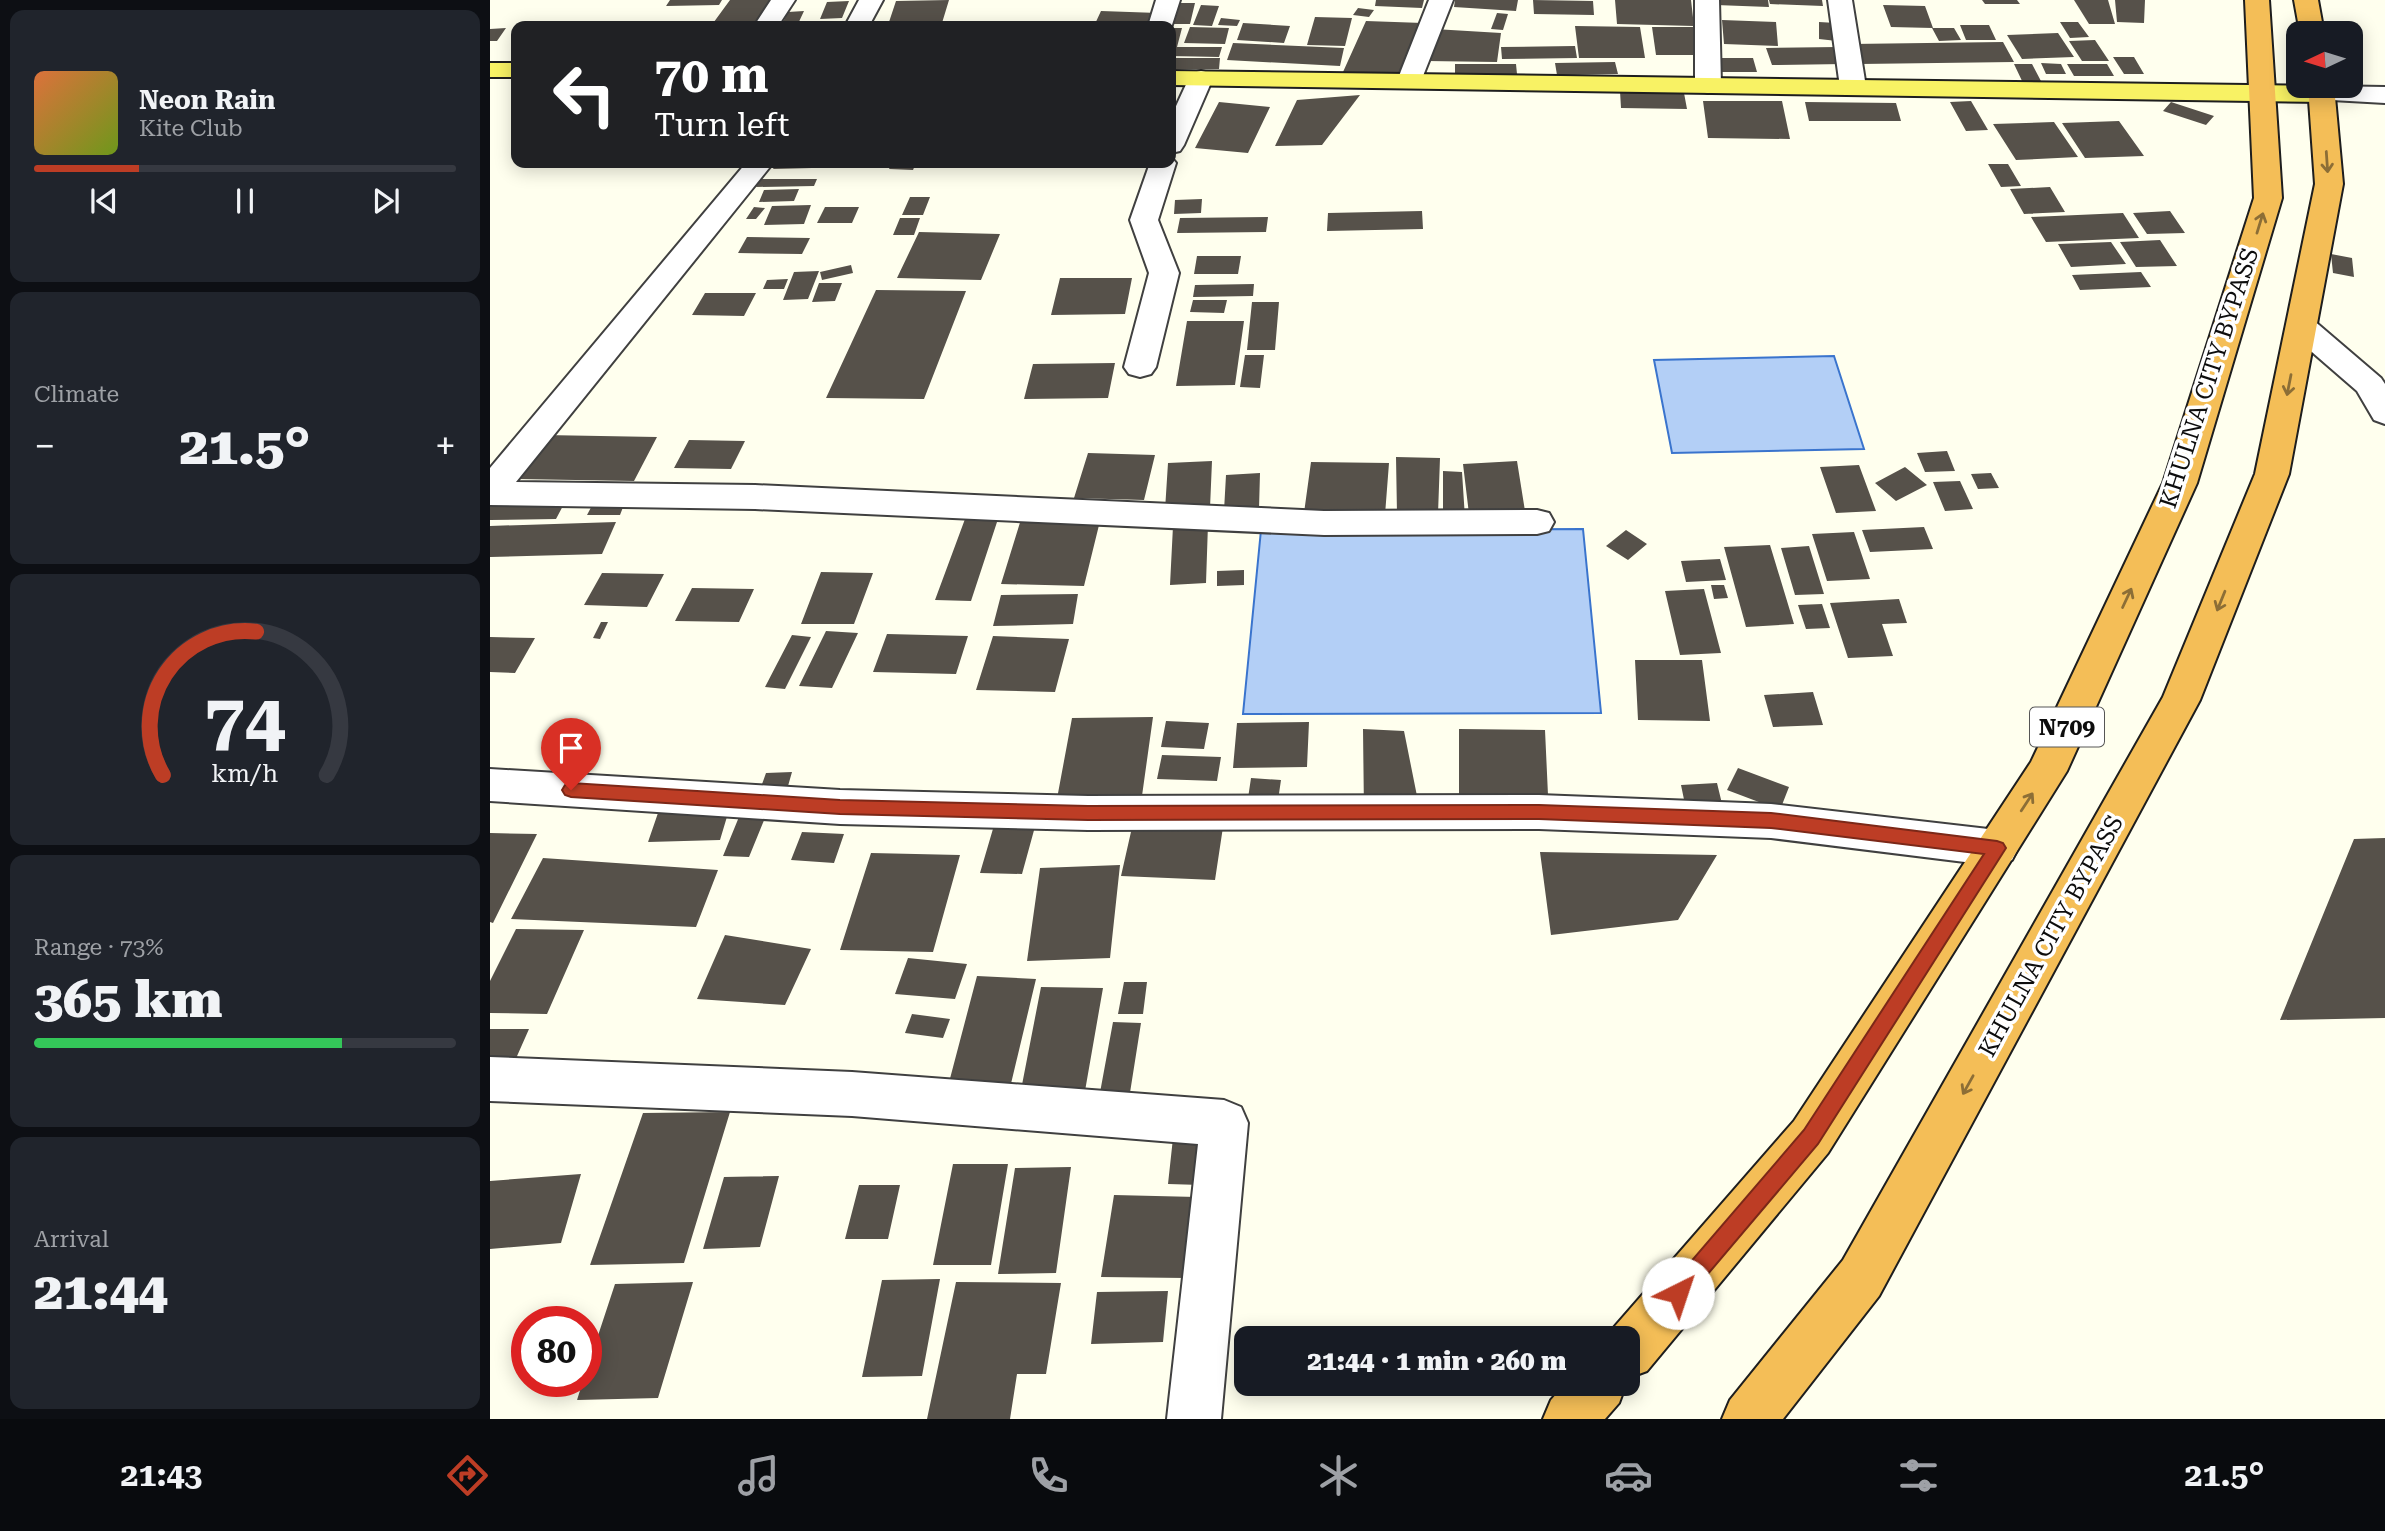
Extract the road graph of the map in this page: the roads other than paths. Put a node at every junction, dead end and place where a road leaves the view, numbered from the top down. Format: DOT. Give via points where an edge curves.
graph roads {
  1 [pos="783,0"];
  2 [pos="871,0"];
  3 [pos="1168,0"];
  4 [pos="1441,0"];
  5 [pos="1707,0"];
  6 [pos="1840,0"];
  7 [pos="2257,0"];
  8 [pos="2306,0"];
  9 [pos="769,21"];
  10 [pos="860,21"];
  11 [pos="1162,21"];
  12 [pos="2310,21"];
  13 [pos="490,70"];
  14 [pos="511,70"];
  15 [pos="1176,78"];
  16 [pos="1201,78"];
  17 [pos="1409,81"];
  18 [pos="1708,85"];
  19 [pos="1853,87"];
  20 [pos="2286,92"];
  21 [pos="2262,93"];
  22 [pos="2363,93"];
  23 [pos="2385,95"];
  24 [pos="2323,98"];
  25 [pos="1176,134"];
  26 [pos="756,168"];
  27 [pos="1161,168"];
  28 [pos="2301,326"];
  29 [pos="1140,367"];
  30 [pos="2385,413"];
  31 [pos="490,492"];
  32 [pos="1537,522"];
  33 [pos="490,785"];
  34 [pos="1997,848"];
  35 [pos="490,1079"];
  36 [pos="1640,1338"];
  37 [pos="1590,1396"];
  38 [pos="1194,1419"];
  39 [pos="1570,1419"];
  40 [pos="1749,1419"];
  1 -- 9 [label="street"];
  2 -- 10 [label="street"];
  3 -- 11 [label="street"];
  4 -- 17 [label="street"];
  5 -- 18 [label="street"];
  6 -- 19 [label="street"];
  7 -- 21 [label="highway, KHULNA CITY BYPASS / N709"];
  8 -- 12 [label="highway"];
  13 -- 14 [label="main road"];
  15 -- 16 [label="main road"];
  16 -- 17 [label="main road"];
  16 -- 25 [label="street"];
  17 -- 18 [label="main road"];
  18 -- 19 [label="main road"];
  19 -- 21 [label="main road"];
  20 -- 21 [label="main road"];
  34 -- 21 [label="highway, KHULNA CITY BYPASS / N709, one-way" via="2047,771 2180,483 2268,198"];
  22 -- 23 [label="street"];
  24 -- 28 [label="highway, KHULNA CITY BYPASS, one-way" via="2329,184"];
  26 -- 31 [label="street"];
  27 -- 29 [label="street" via="1144,220 1164,273"];
  28 -- 30 [label="street" via="2370,385"];
  28 -- 40 [label="highway, KHULNA CITY BYPASS, one-way" via="2272,474 2181,700 1861,1279"];
  31 -- 32 [label="street" via="755,498 1324,523"];
  33 -- 34 [label="street" via="840,807 1088,813 1539,812 1771,821"];
  34 -- 36 [label="highway, KHULNA CITY BYPASS / N709" via="1811,1137"];
  35 -- 38 [label="street" via="852,1094 1224,1123"];
  37 -- 39 [label="highway"];
}
